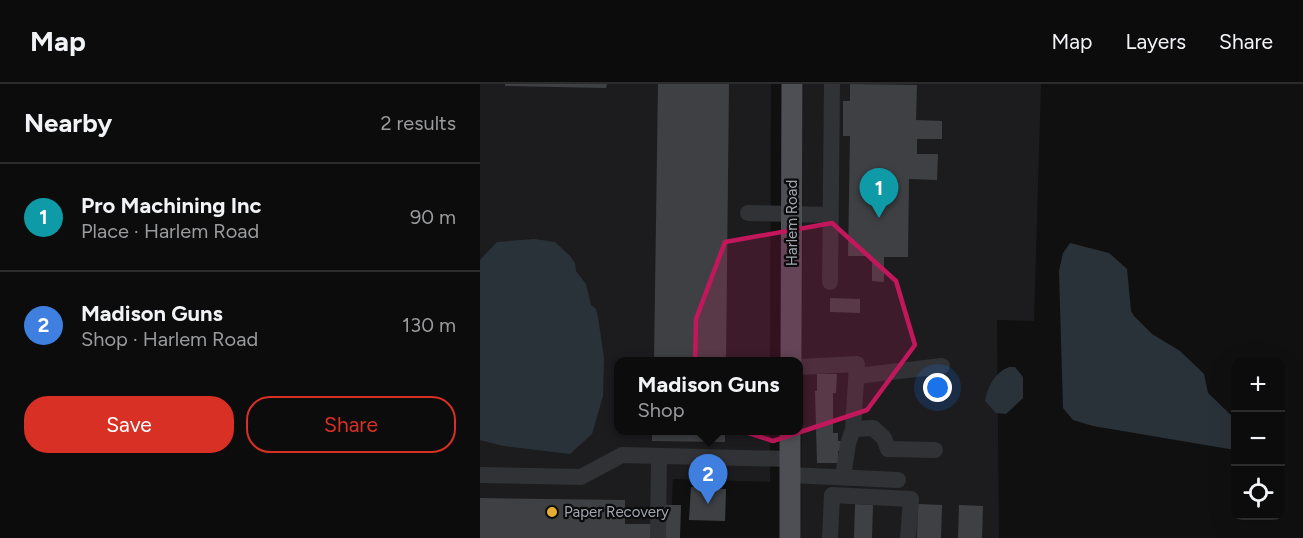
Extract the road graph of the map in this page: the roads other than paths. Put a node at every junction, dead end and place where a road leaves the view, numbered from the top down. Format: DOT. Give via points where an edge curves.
graph roads {
  1 [pos="792,84"];
  2 [pos="832,84"];
  3 [pos="748,213"];
  4 [pos="792,214"];
  5 [pos="830,215"];
  6 [pos="830,282"];
  7 [pos="791,357"];
  8 [pos="942,366"];
  9 [pos="803,367"];
  10 [pos="856,376"];
  11 [pos="853,429"];
  12 [pos="790,435"];
  13 [pos="934,450"];
  14 [pos="659,456"];
  15 [pos="790,467"];
  16 [pos="480,475"];
  17 [pos="843,477"];
  18 [pos="898,480"];
  19 [pos="658,538"];
  20 [pos="790,538"];
  21 [pos="830,538"];
  22 [pos="908,538"];
  1 -- 4 [label="main road, Harlem Road"];
  2 -- 5 [label="lane"];
  3 -- 4 [label="lane"];
  4 -- 5 [label="lane"];
  4 -- 7 [label="main road, Harlem Road"];
  5 -- 6 [label="lane"];
  8 -- 10 [label="lane"];
  9 -- 10 [label="lane" via="857,364"];
  10 -- 11 [label="lane"];
  11 -- 13 [label="lane" via="873,428 884,438 888,449"];
  11 -- 17 [label="lane"];
  12 -- 15 [label="main road"];
  14 -- 15 [label="lane"];
  14 -- 16 [label="lane" via="622,455 581,477"];
  14 -- 19 [label="lane"];
  15 -- 17 [label="lane"];
  15 -- 20 [label="main road"];
  17 -- 18 [label="lane"];
  21 -- 22 [label="lane" via="832,495 911,499"];
}
